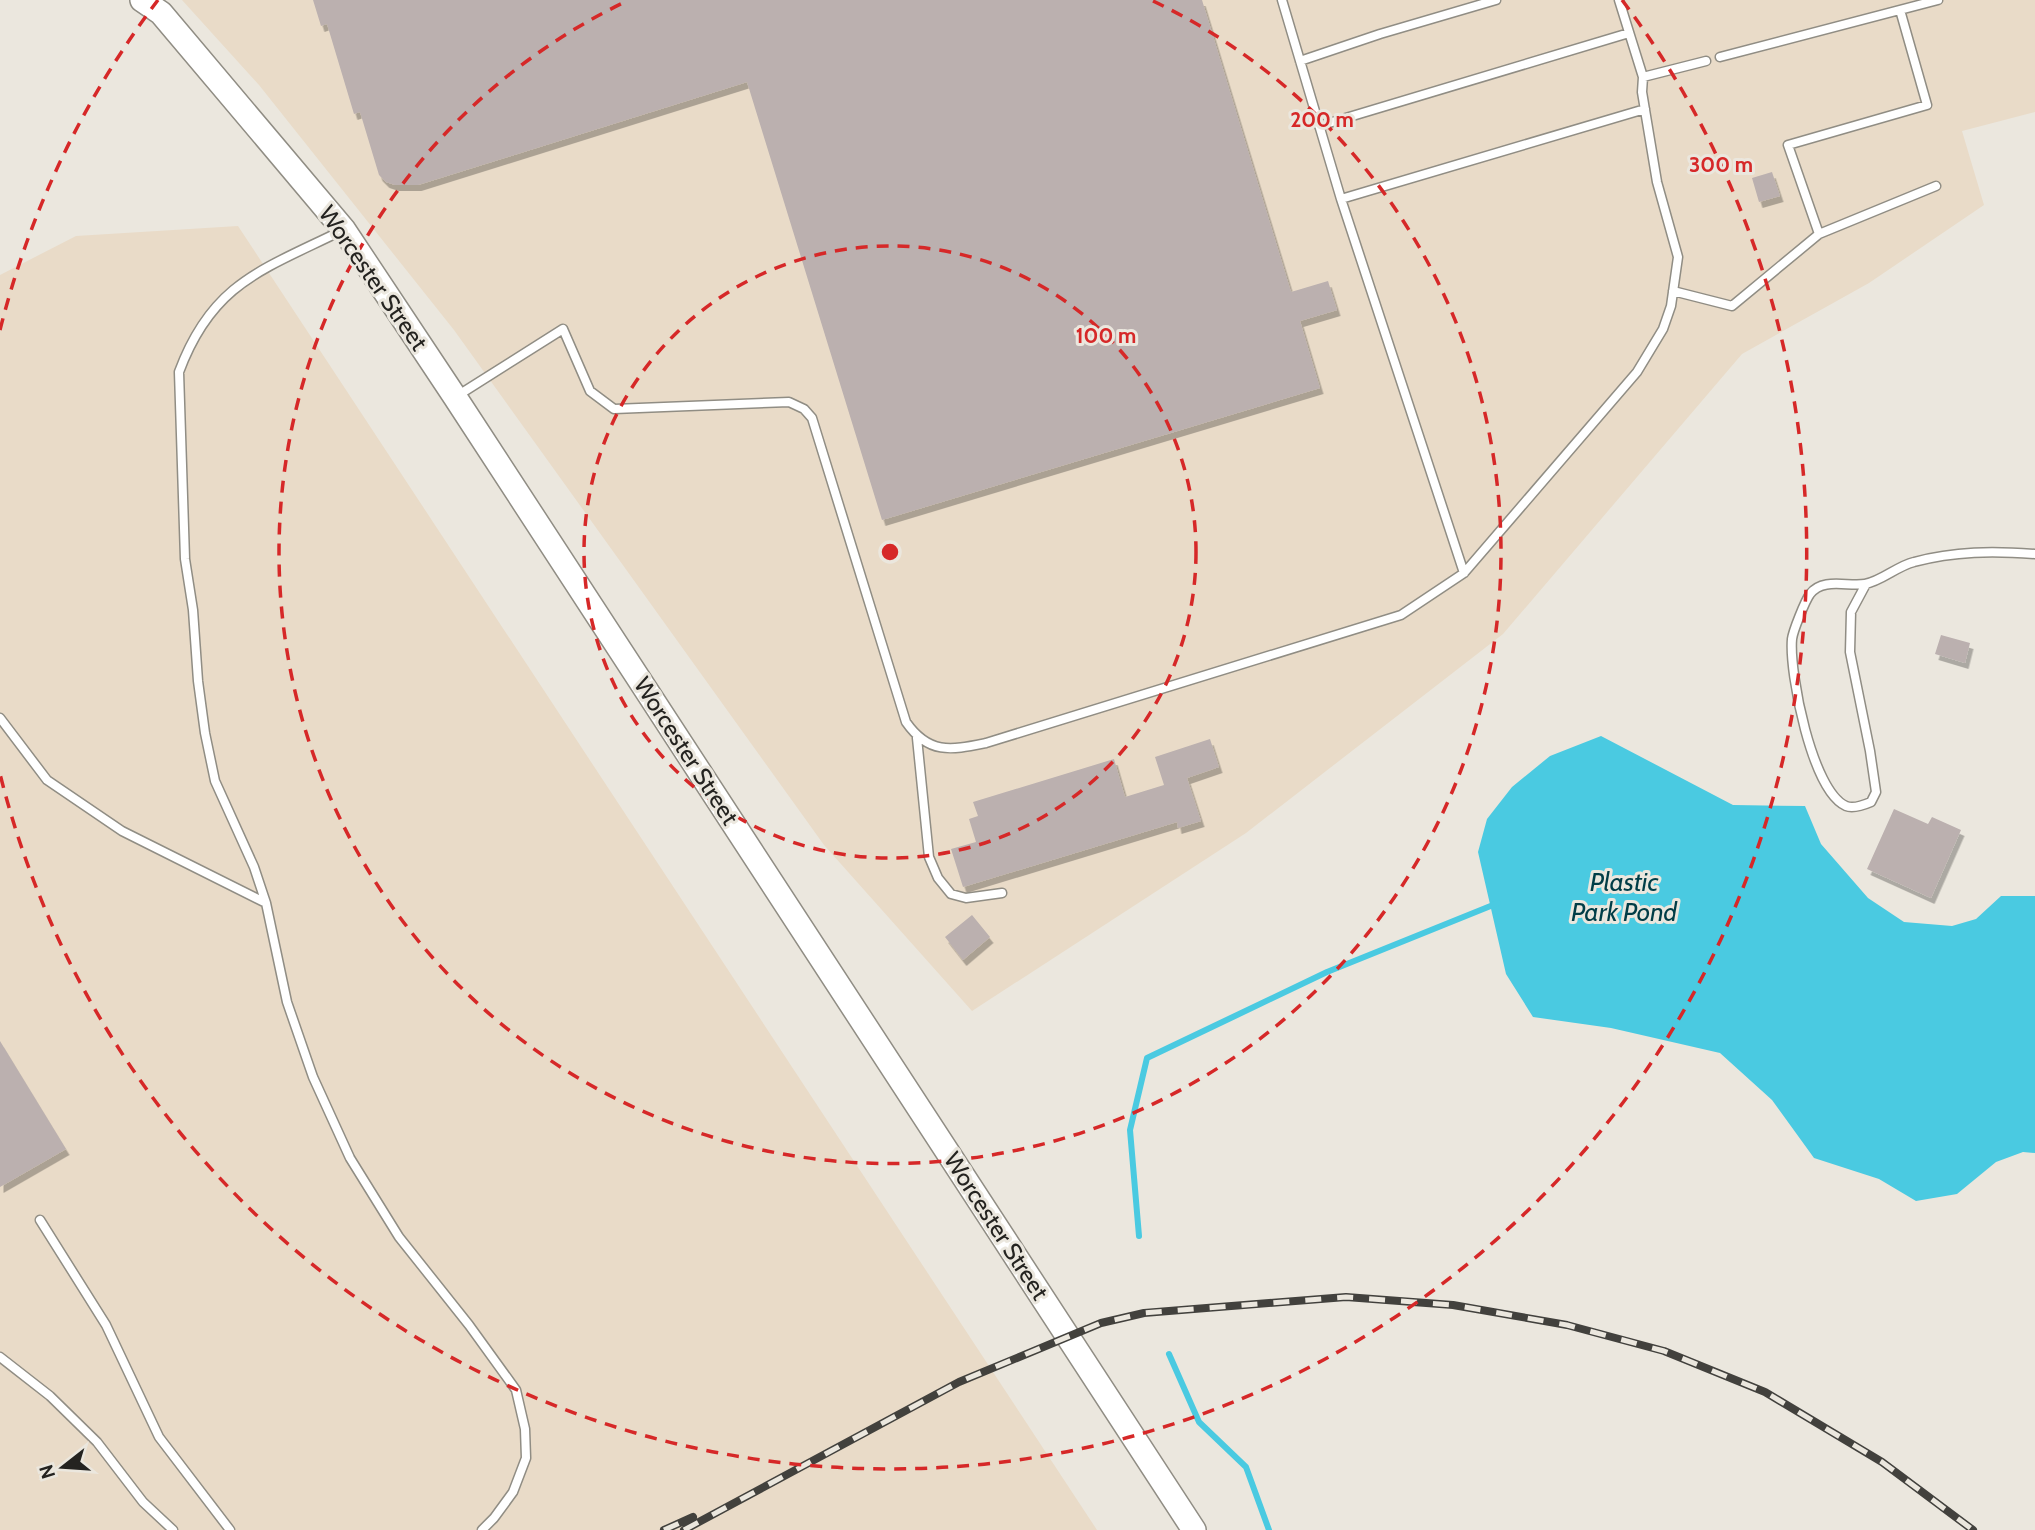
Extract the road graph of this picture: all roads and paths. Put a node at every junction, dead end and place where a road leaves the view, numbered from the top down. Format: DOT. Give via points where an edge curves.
graph roads {
  1 [pos="142,0"];
  2 [pos="1282,0"];
  3 [pos="1496,0"];
  4 [pos="1619,0"];
  5 [pos="1938,0"];
  6 [pos="1900,10"];
  7 [pos="1629,33"];
  8 [pos="1720,57"];
  9 [pos="1300,61"];
  10 [pos="1706,61"];
  11 [pos="1643,77"];
  12 [pos="1645,109"];
  13 [pos="1320,126"];
  14 [pos="1936,186"];
  15 [pos="1341,199"];
  16 [pos="344,230"];
  17 [pos="1819,234"];
  18 [pos="1673,291"];
  19 [pos="455,397"];
  20 [pos="2035,554"];
  21 [pos="1464,573"];
  22 [pos="1866,584"];
  23 [pos="0,718"];
  24 [pos="917,738"];
  25 [pos="1002,893"];
  26 [pos="265,903"];
  27 [pos="40,1220"];
  28 [pos="0,1357"];
  29 [pos="173,1530"];
  30 [pos="230,1530"];
  31 [pos="482,1530"];
  32 [pos="1194,1530"];
  1 -- 16 [label="main road, Worcester Street" via="161,13"];
  2 -- 9 [label="lane"];
  3 -- 9 [label="lane"];
  4 -- 7 [label="lane"];
  5 -- 6 [label="lane"];
  6 -- 8 [label="lane"];
  6 -- 17 [label="lane" via="1927,105 1788,145"];
  7 -- 11 [label="lane"];
  7 -- 13 [label="lane"];
  9 -- 13 [label="lane"];
  10 -- 11 [label="lane"];
  11 -- 12 [label="lane"];
  12 -- 15 [label="lane"];
  12 -- 18 [label="lane" via="1657,182 1678,257"];
  13 -- 15 [label="lane"];
  14 -- 17 [label="lane"];
  15 -- 21 [label="lane"];
  16 -- 19 [label="main road, Worcester Street"];
  16 -- 26 [label="lane" via="231,290 189,344 179,372 185,559 205,733 215,781"];
  17 -- 18 [label="lane" via="1732,306"];
  18 -- 21 [label="lane" via="1663,330 1637,372"];
  19 -- 24 [label="lane" via="563,329 590,391 614,409 789,402 804,409 811,418 906,722"];
  19 -- 32 [label="main road, Worcester Street"];
  20 -- 22 [label="lane" via="1980,551 1911,562"];
  21 -- 24 [label="lane" via="1401,615 986,743 942,748"];
  22 -- 22 [label="lane" via="1851,612 1850,652 1876,792 1871,802 1847,807 1830,795 1816,768 1795,686 1792,637 1810,593 1824,585"];
  23 -- 26 [label="lane" via="47,780 122,831"];
  24 -- 25 [label="lane" via="929,858 938,878 951,894 966,898"];
  26 -- 31 [label="lane" via="287,1002 313,1077 350,1158 399,1237 516,1390 526,1458 513,1492"];
  27 -- 30 [label="lane" via="106,1325 159,1437"];
  28 -- 29 [label="lane" via="50,1396 97,1442 143,1502"];
}
